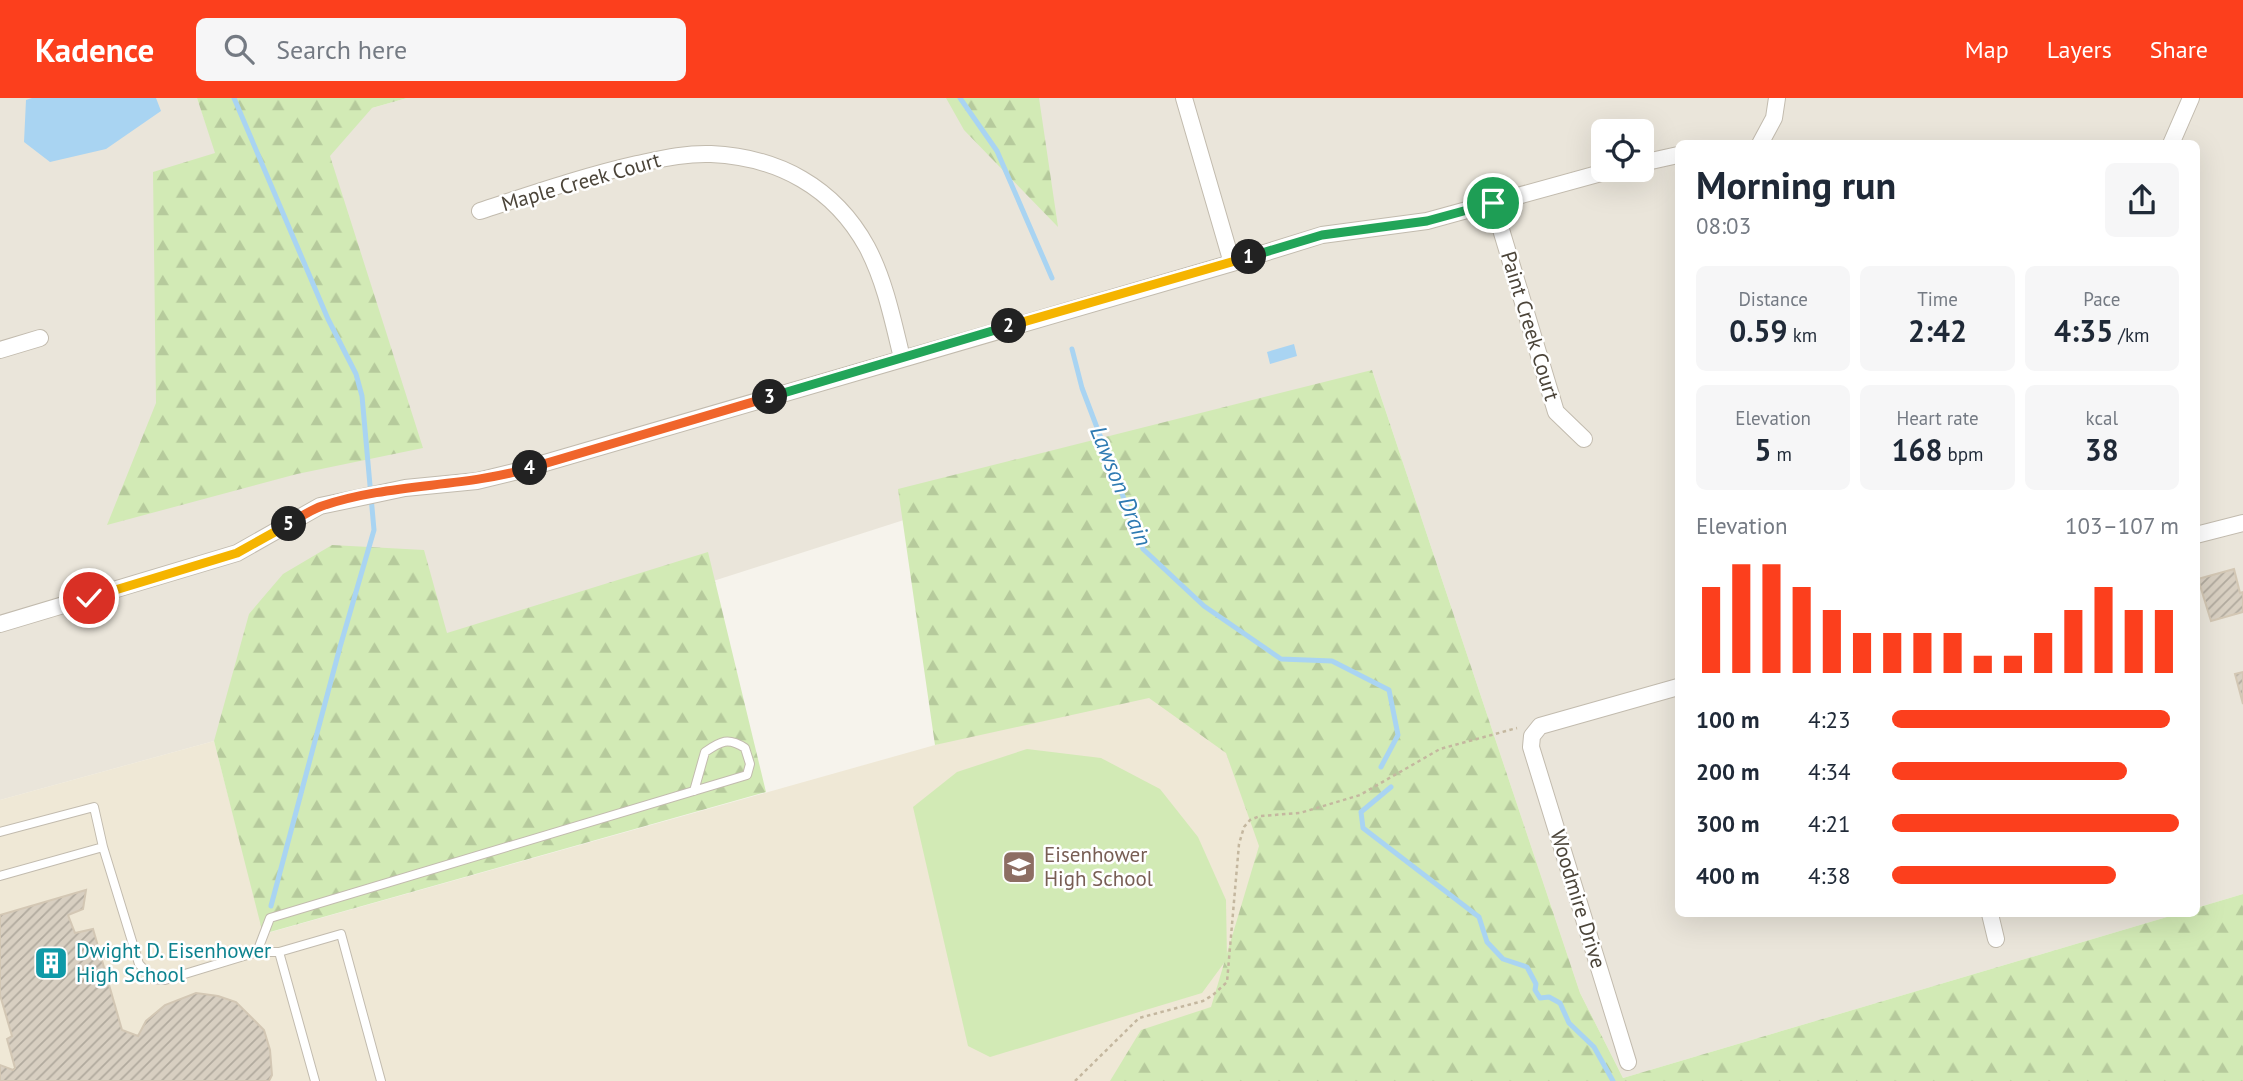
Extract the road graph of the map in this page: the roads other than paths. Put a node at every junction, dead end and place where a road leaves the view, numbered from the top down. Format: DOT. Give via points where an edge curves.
graph roads {
  1 [pos="1184,98"];
  2 [pos="1777,98"];
  3 [pos="2191,98"];
  4 [pos="1762,140"];
  5 [pos="2173,140"];
  6 [pos="1675,156"];
  7 [pos="1654,160"];
  8 [pos="1591,176"];
  9 [pos="1493,203"];
  10 [pos="480,211"];
  11 [pos="1232,263"];
  12 [pos="40,338"];
  13 [pos="0,350"];
  14 [pos="902,358"];
  15 [pos="1584,439"];
  16 [pos="2243,523"];
  17 [pos="2200,534"];
  18 [pos="0,624"];
  19 [pos="1675,688"];
  20 [pos="694,791"];
  21 [pos="0,832"];
  22 [pos="103,847"];
  23 [pos="0,876"];
  24 [pos="1991,917"];
  25 [pos="1996,939"];
  26 [pos="257,952"];
  27 [pos="279,952"];
  28 [pos="1628,1062"];
  29 [pos="315,1081"];
  30 [pos="382,1081"];
  1 -- 11 [label="street"];
  2 -- 4 [label="street" via="1774,118"];
  3 -- 5 [label="street"];
  6 -- 7 [label="street"];
  8 -- 9 [label="street"];
  9 -- 11 [label="street" via="1427,221 1322,235"];
  9 -- 15 [label="street, Paint Creek Court" via="1556,412"];
  10 -- 14 [label="street, Maple Creek Court" via="620,168 682,156 721,155 791,173 821,190 867,247 887,298"];
  11 -- 14 [label="street"];
  12 -- 13 [label="street"];
  14 -- 18 [label="street" via="514,472 320,506 237,553"];
  16 -- 17 [label="street"];
  19 -- 28 [label="street, Woodmire Drive" via="1536,731 1531,747"];
  20 -- 20 [label="lane" via="747,775 750,764 745,748 734,741 705,751"];
  20 -- 26 [label="lane" via="270,918"];
  21 -- 22 [label="lane" via="94,807"];
  22 -- 23 [label="lane"];
  22 -- 26 [label="lane" via="139,964 153,979 165,980"];
  24 -- 25 [label="street"];
  26 -- 27 [label="lane"];
  27 -- 29 [label="lane"];
  27 -- 30 [label="lane" via="341,934"];
}
